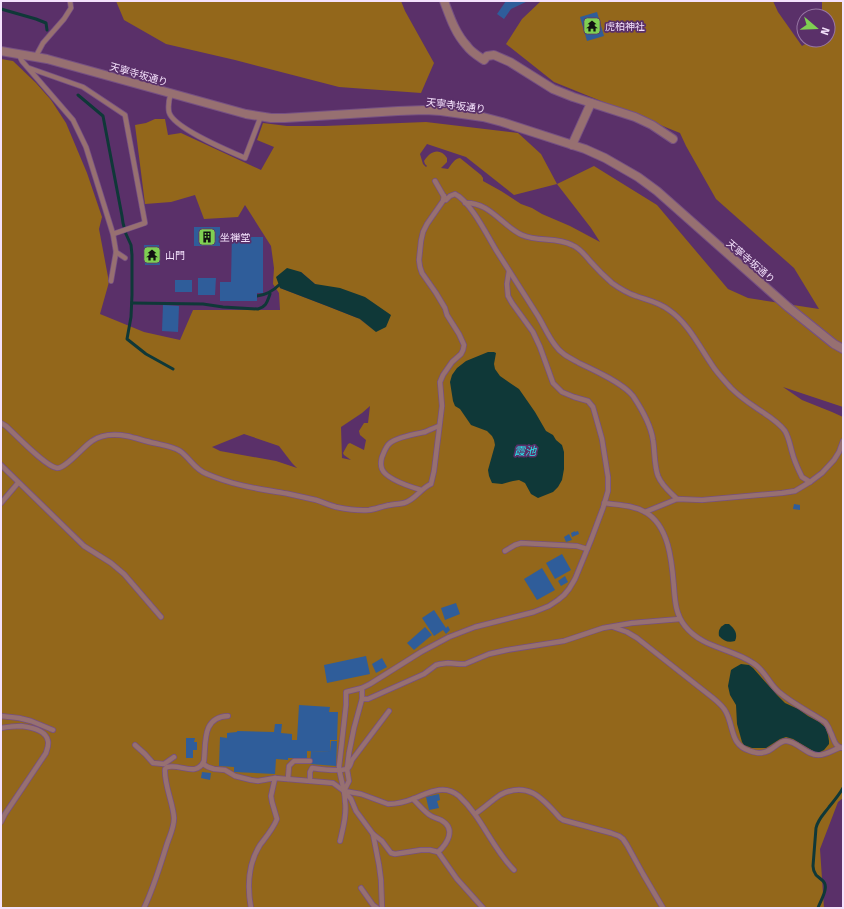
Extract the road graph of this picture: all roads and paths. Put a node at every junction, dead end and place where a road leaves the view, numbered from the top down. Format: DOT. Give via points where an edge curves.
graph roads {
  1 [pos="70,1"];
  2 [pos="444,1"];
  3 [pos="1,51"];
  4 [pos="18,53"];
  5 [pos="36,56"];
  6 [pos="27,68"];
  7 [pos="171,93"];
  8 [pos="591,103"];
  9 [pos="261,116"];
  10 [pos="673,139"];
  11 [pos="572,145"];
  12 [pos="435,181"];
  13 [pos="444,196"];
  14 [pos="466,203"];
  15 [pos="113,234"];
  16 [pos="116,252"];
  17 [pos="125,258"];
  18 [pos="509,271"];
  19 [pos="111,281"];
  20 [pos="843,349"];
  21 [pos="1,423"];
  22 [pos="439,426"];
  23 [pos="843,441"];
  24 [pos="1,465"];
  25 [pos="810,482"];
  26 [pos="18,483"];
  27 [pos="421,490"];
  28 [pos="677,499"];
  29 [pos="1,503"];
  30 [pos="604,503"];
  31 [pos="645,512"];
  32 [pos="588,550"];
  33 [pos="505,551"];
  34 [pos="162,617"];
  35 [pos="680,619"];
  36 [pos="611,626"];
  37 [pos="362,688"];
  38 [pos="362,698"];
  39 [pos="389,711"];
  40 [pos="1,716"];
  41 [pos="228,716"];
  42 [pos="1,728"];
  43 [pos="53,730"];
  44 [pos="135,745"];
  45 [pos="841,748"];
  46 [pos="174,757"];
  47 [pos="310,762"];
  48 [pos="158,764"];
  49 [pos="203,764"];
  50 [pos="164,769"];
  51 [pos="347,769"];
  52 [pos="339,770"];
  53 [pos="275,778"];
  54 [pos="288,779"];
  55 [pos="310,781"];
  56 [pos="344,791"];
  57 [pos="414,799"];
  58 [pos="475,814"];
  59 [pos="1,822"];
  60 [pos="373,834"];
  61 [pos="340,841"];
  62 [pos="438,852"];
  63 [pos="514,870"];
  64 [pos="361,888"];
  65 [pos="144,908"];
  66 [pos="251,908"];
  67 [pos="380,908"];
  68 [pos="483,908"];
  69 [pos="663,908"];
  1 -- 5 [label="lane" via="70,8 64,19"];
  2 -- 8 [label="street" via="459,37 484,60 487,56 494,55 553,89"];
  3 -- 4 [label="street, 天寧寺坂通り"];
  4 -- 5 [label="street, 天寧寺坂通り"];
  4 -- 6 [label="lane"];
  5 -- 7 [label="street, 天寧寺坂通り"];
  6 -- 15 [label="lane" via="73,120 86,147"];
  6 -- 15 [label="lane" via="84,87 124,115 145,223"];
  7 -- 9 [label="street, 天寧寺坂通り"];
  7 -- 9 [label="lane" via="169,113 179,125 245,158"];
  8 -- 10 [label="street" via="635,117"];
  8 -- 11 [label="street"];
  9 -- 11 [label="street, 天寧寺坂通り" via="285,118 441,111 502,122"];
  11 -- 20 [label="street, 天寧寺坂通り" via="605,158 638,177 788,307"];
  12 -- 13 [label="lane"];
  13 -- 14 [label="lane" via="446,200 455,194"];
  13 -- 22 [label="lane" via="443,202 426,224 419,260 422,273 460,334 464,345 461,354 440,382 442,406"];
  14 -- 18 [label="lane"];
  14 -- 25 [label="lane" via="486,208 523,235 572,244 613,284 669,310 686,327 719,375 732,389 783,428 802,477"];
  15 -- 16 [label="lane"];
  16 -- 17 [label="lane"];
  16 -- 19 [label="lane"];
  18 -- 28 [label="lane" via="556,347 568,357 632,395 651,432 658,475"];
  18 -- 30 [label="lane" via="508,296 533,332 553,383 562,392 588,401 594,407 608,477 608,491"];
  21 -- 27 [label="lane" via="45,462 57,468 68,464 92,440 119,435 178,450 205,474 235,484 289,494 340,508 367,510 398,504 410,501"];
  22 -- 27 [label="lane" via="431,484"];
  22 -- 27 [label="lane" via="390,443 382,456 382,470 405,486"];
  23 -- 25 [label="lane" via="834,460"];
  24 -- 26 [label="lane"];
  25 -- 28 [label="lane" via="782,493 702,500"];
  26 -- 29 [label="lane"];
  26 -- 34 [label="lane" via="84,546 124,574"];
  28 -- 31 [label="lane"];
  30 -- 31 [label="lane" via="630,506"];
  30 -- 32 [label="lane"];
  31 -- 35 [label="lane" via="658,524 667,542 672,563 676,608"];
  32 -- 33 [label="lane" via="577,546 521,543"];
  32 -- 37 [label="lane" via="570,589 549,606 450,636"];
  35 -- 36 [label="lane"];
  35 -- 45 [label="lane" via="700,640 747,659 759,667 780,693 825,722 835,744"];
  36 -- 38 [label="lane" via="564,641 489,654 465,664 436,665 424,674 368,699"];
  36 -- 45 [label="lane" via="637,638 722,706 736,741 742,748 763,753 786,741 817,755"];
  37 -- 38 [label="lane"];
  37 -- 52 [label="lane" via="346,692"];
  38 -- 51 [label="lane"];
  39 -- 51 [label="lane"];
  40 -- 43 [label="lane" via="25,720"];
  41 -- 49 [label="lane" via="215,719 208,729"];
  42 -- 59 [label="lane" via="30,728 41,732 48,741 46,753"];
  44 -- 48 [label="lane" via="153,763"];
  46 -- 48 [label="lane" via="164,764"];
  47 -- 54 [label="lane" via="294,760 289,766"];
  48 -- 50 [label="lane"];
  49 -- 50 [label="lane" via="193,770 172,766"];
  49 -- 53 [label="lane" via="208,768 225,770 235,776 251,780"];
  50 -- 65 [label="lane" via="174,823"];
  51 -- 52 [label="lane"];
  51 -- 56 [label="lane" via="349,781"];
  52 -- 55 [label="lane" via="312,768"];
  52 -- 56 [label="lane"];
  53 -- 54 [label="lane"];
  53 -- 66 [label="lane" via="271,796 277,819 252,862 249,887"];
  54 -- 55 [label="lane"];
  55 -- 56 [label="lane" via="333,783"];
  56 -- 57 [label="lane" via="388,804"];
  56 -- 60 [label="lane"];
  56 -- 61 [label="lane" via="346,802"];
  57 -- 58 [label="lane" via="426,793 446,789 458,795"];
  57 -- 62 [label="lane" via="426,813 447,824 448,839"];
  58 -- 63 [label="lane"];
  58 -- 69 [label="lane" via="500,796 516,789 537,794 563,820 611,833 623,839"];
  60 -- 62 [label="lane" via="391,853 421,850"];
  60 -- 67 [label="lane" via="379,865"];
  62 -- 68 [label="lane" via="457,879"];
  64 -- 67 [label="lane" via="373,905"];
}
